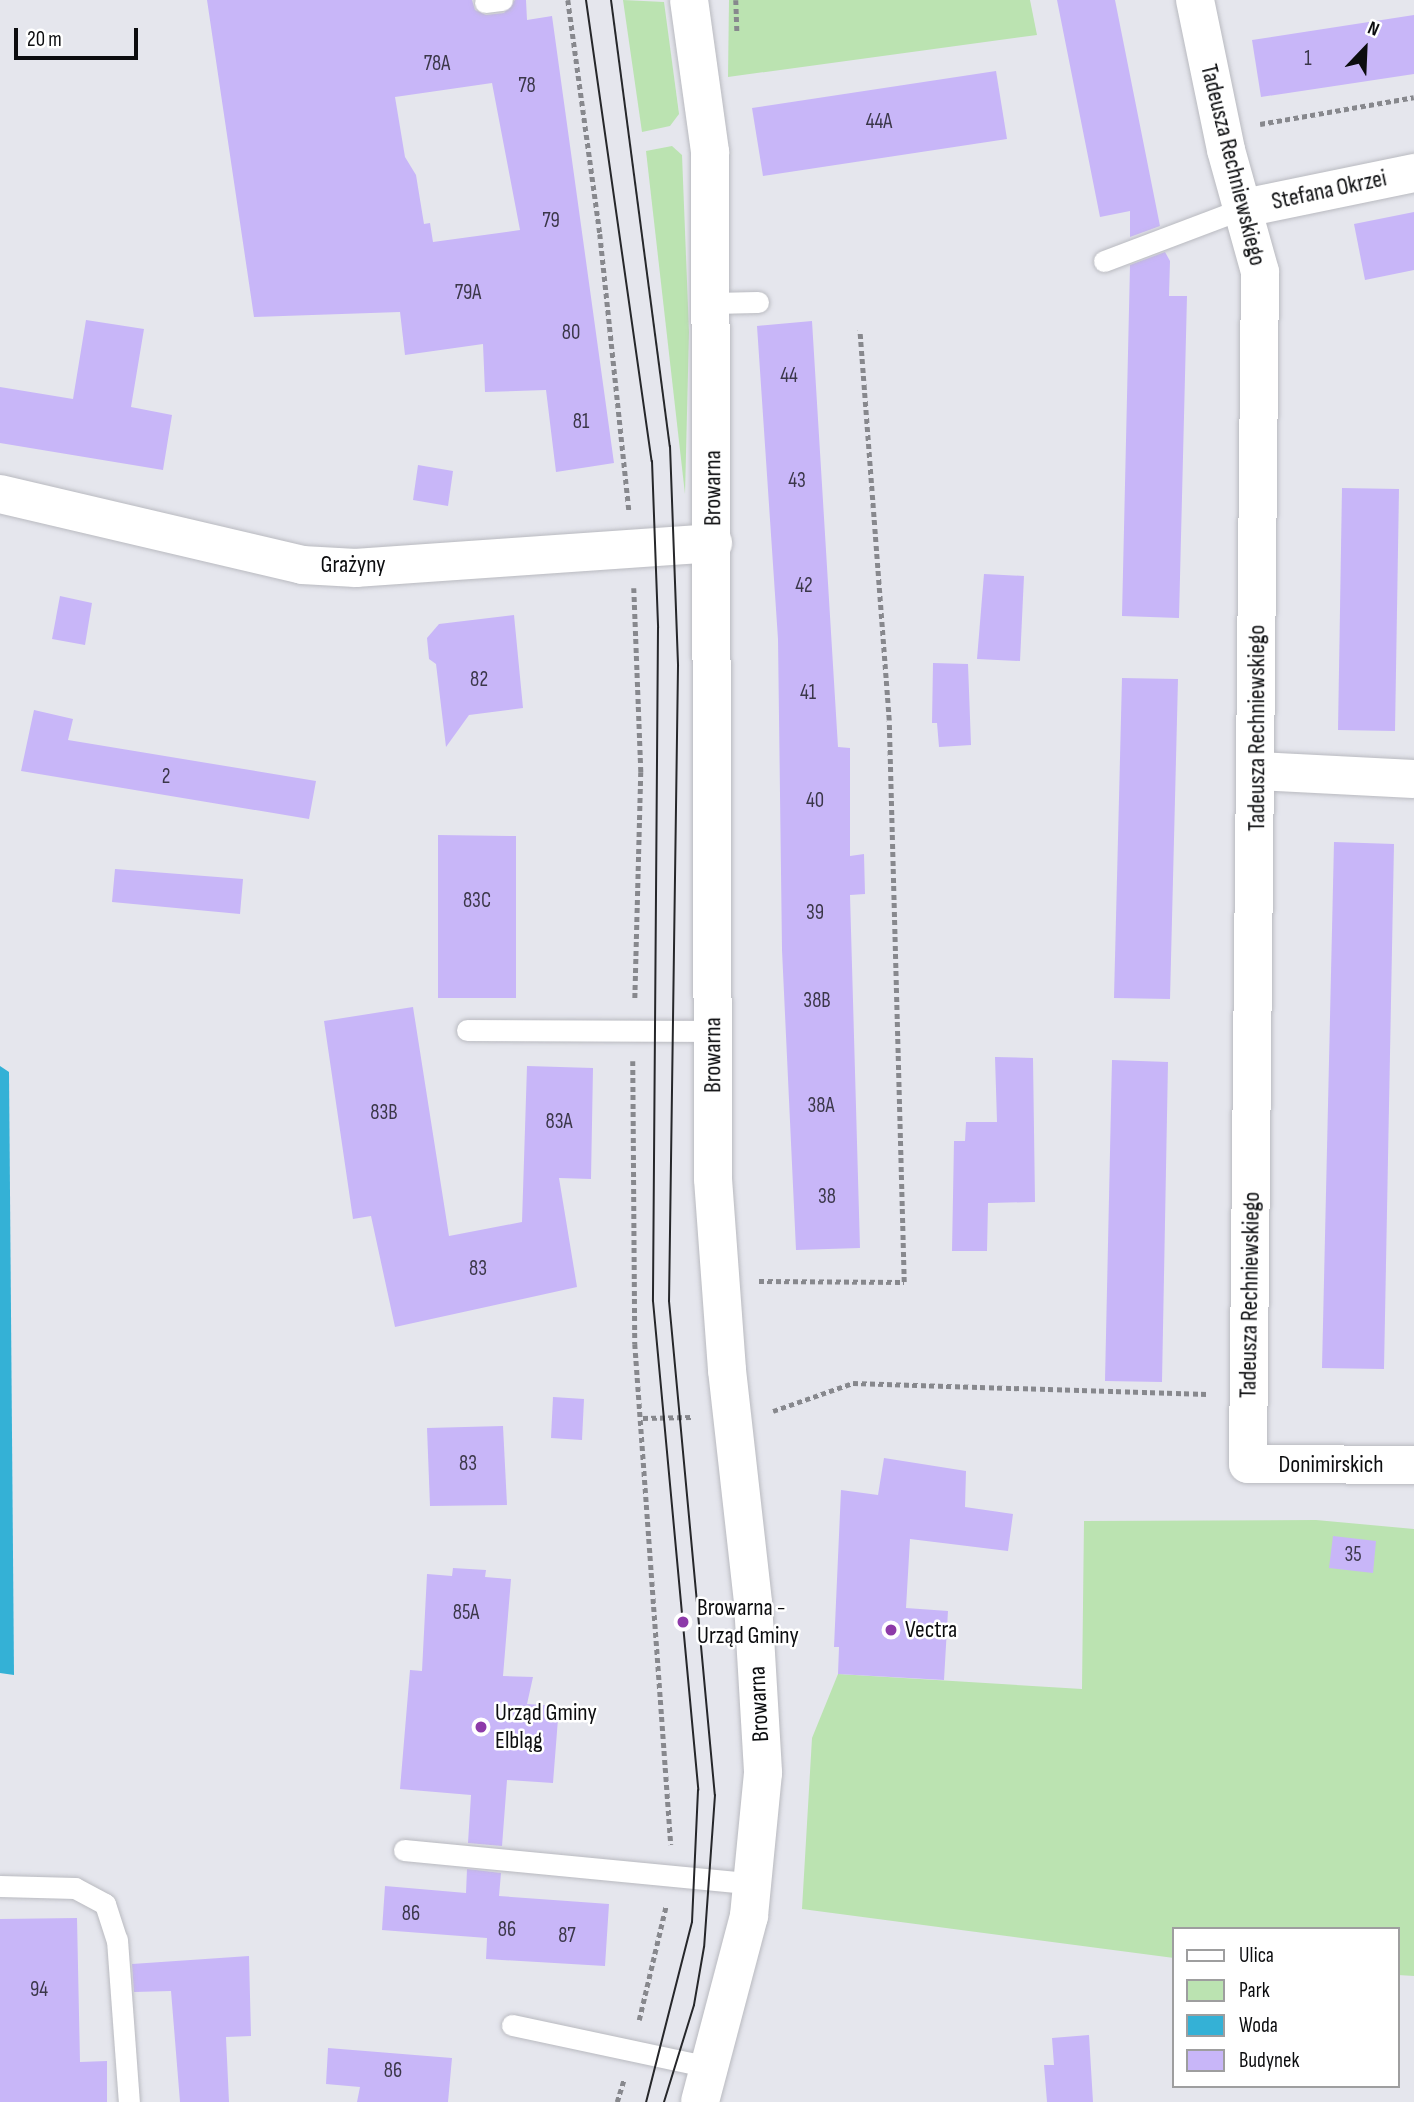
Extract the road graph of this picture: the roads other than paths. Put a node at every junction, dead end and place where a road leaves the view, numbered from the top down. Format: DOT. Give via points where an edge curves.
graph roads {
  1 [pos="689,0"];
  2 [pos="1195,0"];
  3 [pos="1414,173"];
  4 [pos="1244,208"];
  5 [pos="1104,261"];
  6 [pos="758,302"];
  7 [pos="712,303"];
  8 [pos="0,494"];
  9 [pos="713,543"];
  10 [pos="1256,772"];
  11 [pos="1414,779"];
  12 [pos="467,1030"];
  13 [pos="712,1031"];
  14 [pos="1248,1464"];
  15 [pos="1414,1465"];
  16 [pos="404,1850"];
  17 [pos="754,1884"];
  18 [pos="0,1886"];
  19 [pos="512,2025"];
  20 [pos="705,2084"];
  21 [pos="129,2102"];
  1 -- 7 [label="street, Browarna" via="710,152"];
  2 -- 4 [label="street, Tadeusza Rechniewskiego" via="1222,130"];
  3 -- 4 [label="street, Stefana Okrzei"];
  4 -- 5 [label="lane"];
  4 -- 10 [label="street, Tadeusza Rechniewskiego" via="1260,272"];
  6 -- 7 [label="lane"];
  7 -- 9 [label="street, Browarna"];
  8 -- 9 [label="street, Grażyny" via="302,565 356,568"];
  9 -- 13 [label="street, Browarna"];
  10 -- 11 [label="street"];
  10 -- 14 [label="street, Tadeusza Rechniewskiego"];
  12 -- 13 [label="lane"];
  13 -- 17 [label="street, Browarna" via="720,1284 760,1711 763,1773"];
  14 -- 15 [label="street, Donimirskich"];
  16 -- 17 [label="lane"];
  17 -- 20 [label="street, Browarna"];
  18 -- 21 [label="lane" via="75,1888 105,1903 117,1940"];
  19 -- 20 [label="lane"];
}
